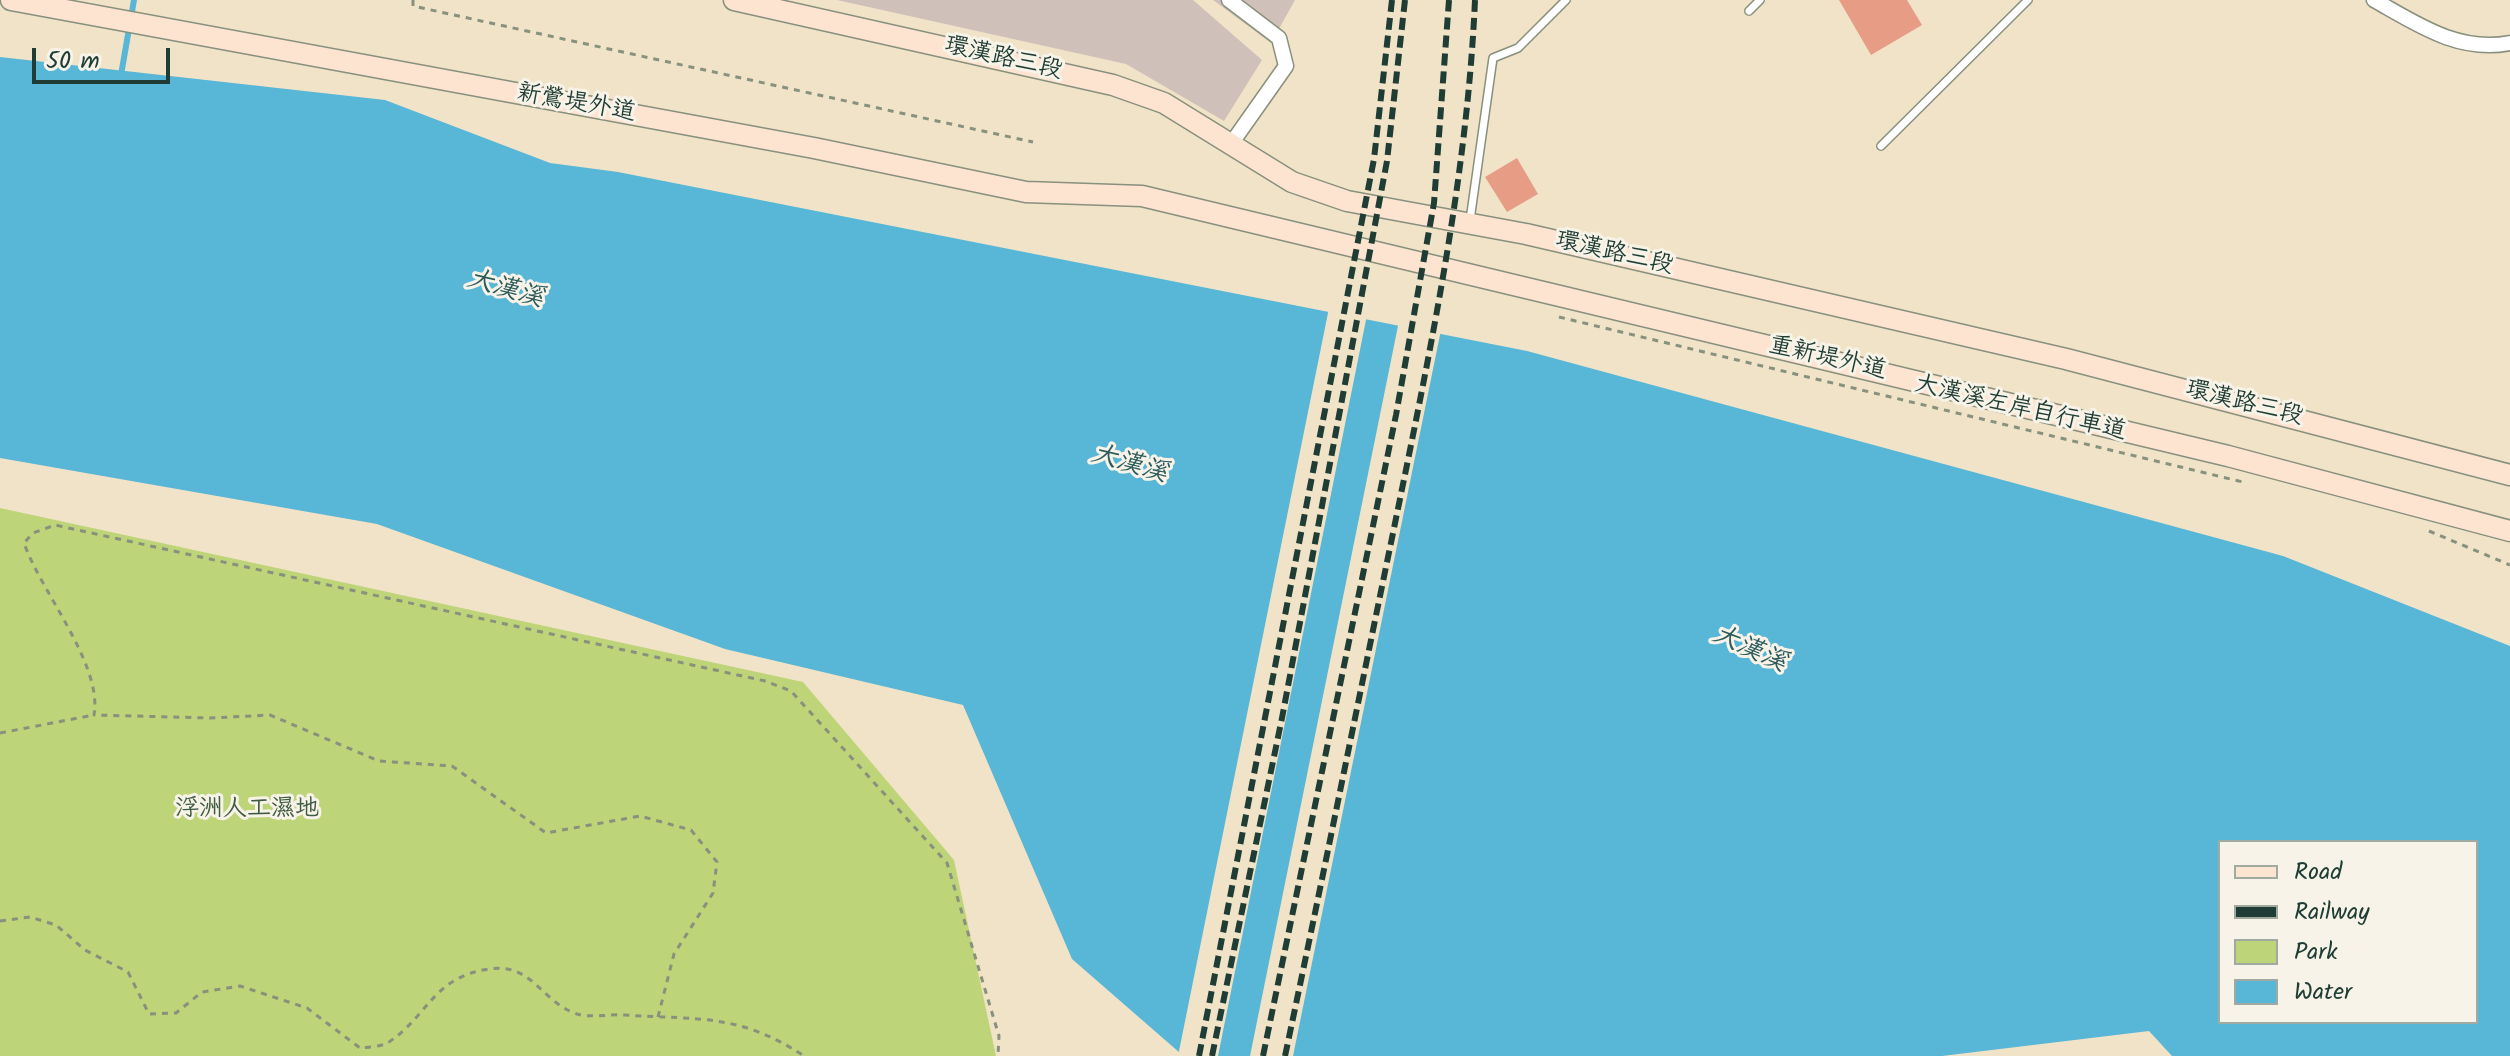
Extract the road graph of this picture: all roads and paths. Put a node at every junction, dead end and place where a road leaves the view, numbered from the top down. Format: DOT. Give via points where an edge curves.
graph roads {
  1 [pos="11,0"];
  2 [pos="413,0"];
  3 [pos="734,0"];
  4 [pos="1229,0"];
  5 [pos="1566,0"];
  6 [pos="1760,0"];
  7 [pos="2028,0"];
  8 [pos="2374,0"];
  9 [pos="1749,11"];
  10 [pos="2510,43"];
  11 [pos="1033,142"];
  12 [pos="1231,144"];
  13 [pos="1881,146"];
  14 [pos="1142,196"];
  15 [pos="1469,224"];
  16 [pos="1549,315"];
  17 [pos="2510,475"];
  18 [pos="2257,485"];
  19 [pos="2425,530"];
  20 [pos="2510,531"];
  21 [pos="2510,565"];
  22 [pos="94,715"];
  23 [pos="0,733"];
  24 [pos="0,921"];
  25 [pos="658,1017"];
  26 [pos="804,1056"];
  27 [pos="998,1056"];
  1 -- 14 [label="street, 新鶯堤外道" via="1026,192"];
  2 -- 11 [label="path" via="413,6"];
  3 -- 12 [label="street, 環漢路三段" via="1113,85 1164,103"];
  4 -- 12 [label="street" via="1279,38 1286,66"];
  5 -- 15 [label="lane" via="1518,48 1493,58"];
  6 -- 9 [label="lane"];
  7 -- 13 [label="lane"];
  8 -- 10 [label="street" via="2450,40"];
  12 -- 15 [label="street, 環漢路三段" via="1292,182 1319,192"];
  14 -- 20 [label="street, 重新堤外道" via="2213,452"];
  15 -- 17 [label="street, 環漢路三段" via="2066,359"];
  16 -- 18 [label="path, 大漢溪左岸自行車道"];
  19 -- 21 [label="path"];
  22 -- 23 [label="path"];
  22 -- 25 [label="path" via="270,715 379,761 452,766 546,833 640,816 691,830 717,862 713,893 674,954"];
  22 -- 27 [label="path" via="97,697 76,645 24,543 33,533 55,525 765,681 791,691 947,863 999,1036"];
  24 -- 25 [label="path" via="30,917 56,925 85,950 128,972 149,1014 176,1013 202,992 240,986 307,1008 360,1048 387,1044 444,984 490,968 523,971 553,1000 578,1014"];
  25 -- 26 [label="path" via="717,1018 774,1036"];
}
